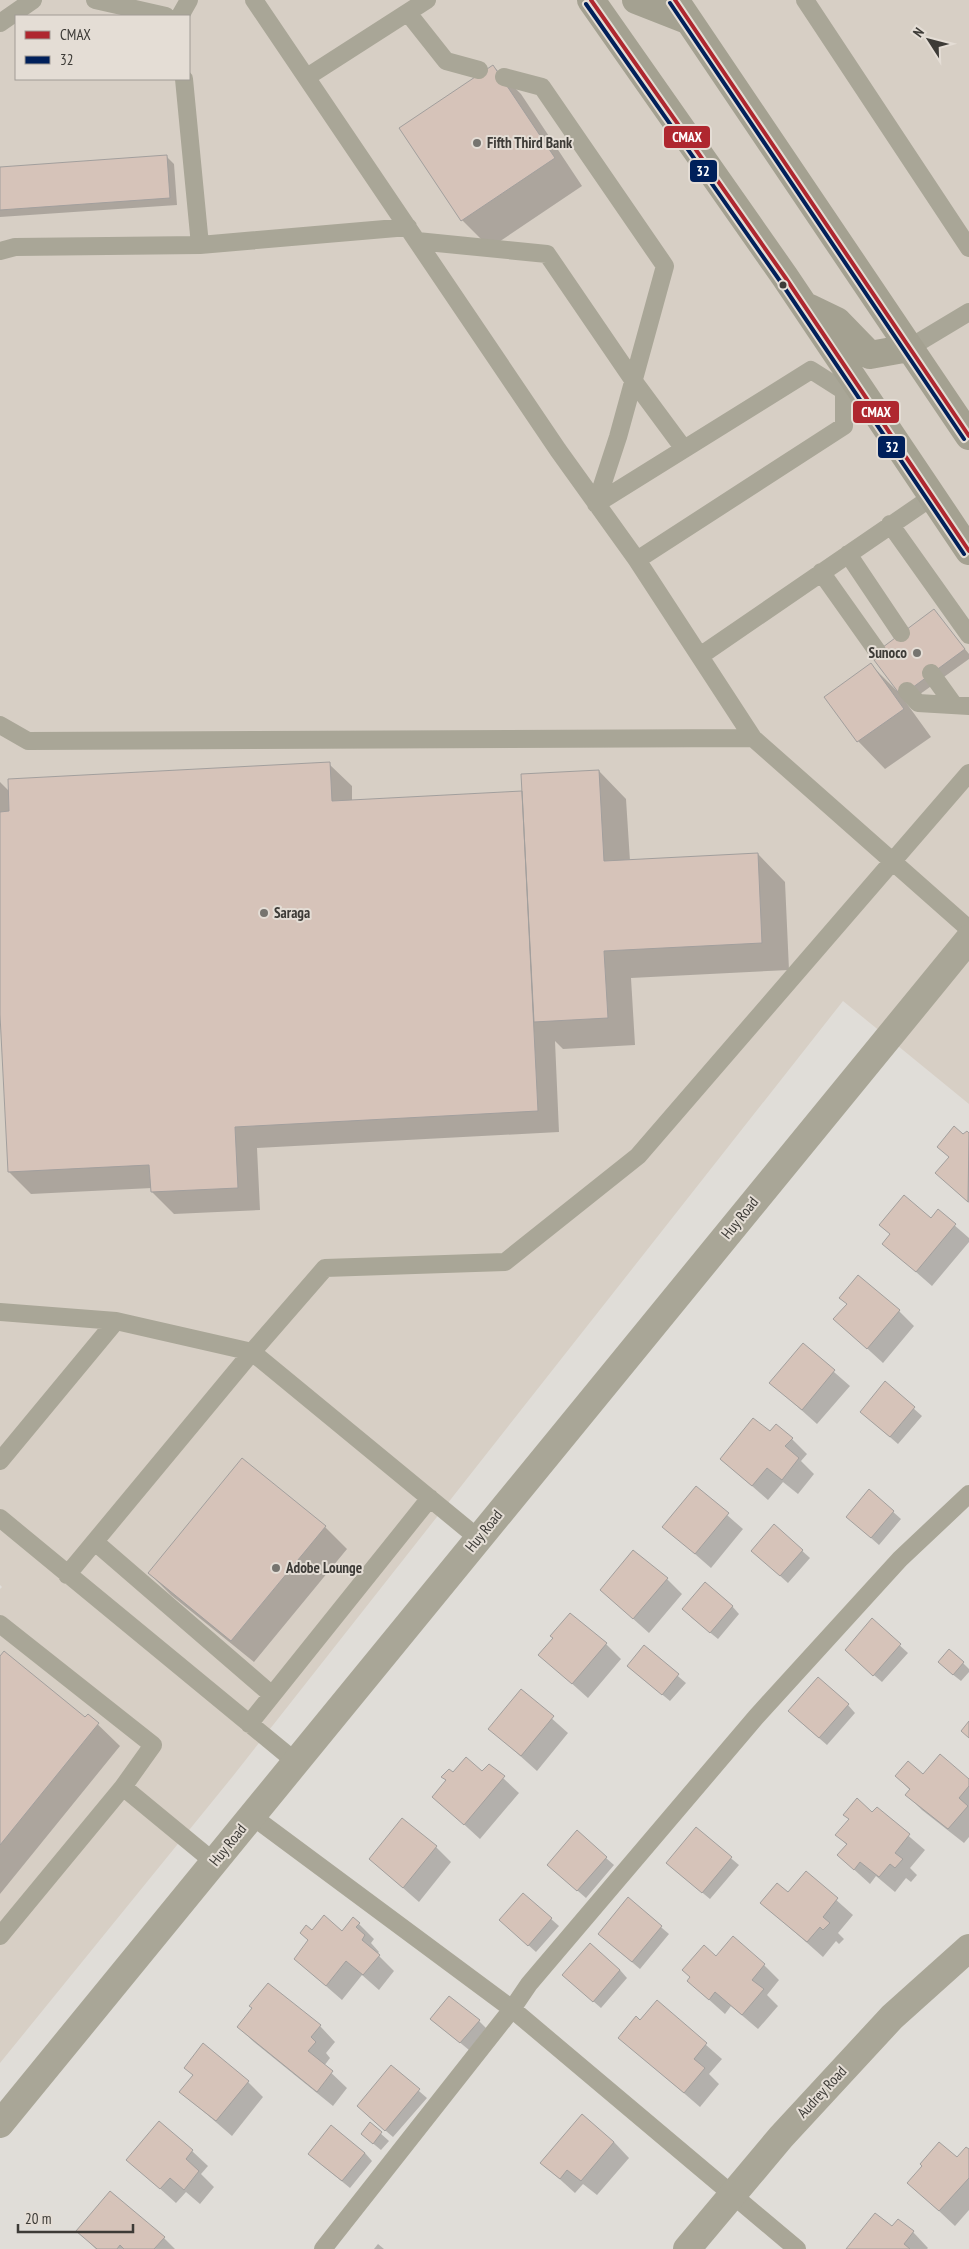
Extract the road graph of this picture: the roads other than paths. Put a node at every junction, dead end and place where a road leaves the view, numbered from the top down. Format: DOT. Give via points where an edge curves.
graph roads {
  1 [pos="33,0"];
  2 [pos="95,0"];
  3 [pos="190,0"];
  4 [pos="254,0"];
  5 [pos="427,0"];
  6 [pos="591,0"];
  7 [pos="636,0"];
  8 [pos="805,0"];
  9 [pos="681,10"];
  10 [pos="408,13"];
  11 [pos="162,15"];
  12 [pos="181,15"];
  13 [pos="0,23"];
  14 [pos="479,70"];
  15 [pos="307,77"];
  16 [pos="504,77"];
  17 [pos="184,80"];
  18 [pos="413,234"];
  19 [pos="200,246"];
  20 [pos="969,248"];
  21 [pos="0,251"];
  22 [pos="805,305"];
  23 [pos="969,312"];
  24 [pos="909,348"];
  25 [pos="634,380"];
  26 [pos="850,386"];
  27 [pos="969,436"];
  28 [pos="684,449"];
  29 [pos="932,497"];
  30 [pos="596,504"];
  31 [pos="890,524"];
  32 [pos="969,551"];
  33 [pos="848,554"];
  34 [pos="637,560"];
  35 [pos="821,572"];
  36 [pos="901,633"];
  37 [pos="969,635"];
  38 [pos="877,651"];
  39 [pos="700,656"];
  40 [pos="931,673"];
  41 [pos="908,691"];
  42 [pos="961,706"];
  43 [pos="0,725"];
  44 [pos="753,738"];
  45 [pos="969,770"];
  46 [pos="893,862"];
  47 [pos="969,929"];
  48 [pos="969,939"];
  49 [pos="0,1312"];
  50 [pos="116,1321"];
  51 [pos="252,1352"];
  52 [pos="0,1461"];
  53 [pos="969,1494"];
  54 [pos="430,1498"];
  55 [pos="0,1518"];
  56 [pos="478,1538"];
  57 [pos="96,1542"];
  58 [pos="67,1575"];
  59 [pos="0,1624"];
  60 [pos="272,1695"];
  61 [pos="249,1724"];
  62 [pos="296,1762"];
  63 [pos="123,1787"];
  64 [pos="252,1816"];
  65 [pos="214,1862"];
  66 [pos="0,1936"];
  67 [pos="969,1948"];
  68 [pos="512,2009"];
  69 [pos="0,2124"];
  70 [pos="732,2195"];
  71 [pos="323,2249"];
  72 [pos="688,2249"];
  73 [pos="798,2249"];
  1 -- 13 [label="lane"];
  2 -- 11 [label="lane"];
  3 -- 12 [label="lane"];
  4 -- 15 [label="lane"];
  5 -- 10 [label="lane"];
  6 -- 22 [label="main road"];
  7 -- 9 [label="main road"];
  8 -- 20 [label="lane"];
  9 -- 24 [label="main road"];
  10 -- 14 [label="lane" via="446,61"];
  10 -- 15 [label="lane"];
  15 -- 18 [label="lane"];
  16 -- 25 [label="lane" via="542,87 665,266"];
  17 -- 19 [label="lane"];
  18 -- 19 [label="lane"];
  18 -- 25 [label="lane" via="547,254"];
  18 -- 30 [label="lane"];
  19 -- 21 [label="lane" via="15,247"];
  22 -- 24 [label="main road" via="837,321 870,355"];
  22 -- 26 [label="main road"];
  23 -- 24 [label="lane"];
  24 -- 27 [label="main road"];
  25 -- 28 [label="lane"];
  25 -- 30 [label="lane"];
  26 -- 28 [label="lane" via="811,370"];
  26 -- 29 [label="main road"];
  26 -- 34 [label="lane" via="844,426"];
  28 -- 30 [label="lane"];
  29 -- 31 [label="lane"];
  29 -- 32 [label="main road"];
  30 -- 34 [label="lane"];
  31 -- 33 [label="lane"];
  31 -- 37 [label="lane"];
  33 -- 35 [label="lane"];
  33 -- 36 [label="lane"];
  34 -- 39 [label="lane"];
  35 -- 38 [label="lane"];
  35 -- 39 [label="lane"];
  39 -- 44 [label="lane"];
  40 -- 42 [label="lane"];
  41 -- 42 [label="lane" via="918,703"];
  43 -- 44 [label="lane" via="28,740"];
  44 -- 46 [label="lane"];
  45 -- 46 [label="lane"];
  46 -- 47 [label="lane"];
  46 -- 51 [label="lane" via="638,1156 505,1262 325,1268"];
  48 -- 56 [label="street, Huy Road"];
  49 -- 50 [label="lane"];
  50 -- 51 [label="lane"];
  50 -- 52 [label="lane"];
  51 -- 54 [label="lane"];
  51 -- 57 [label="lane"];
  53 -- 68 [label="lane" via="900,1559 756,1717 529,1984"];
  54 -- 56 [label="lane"];
  54 -- 60 [label="lane"];
  55 -- 58 [label="lane"];
  56 -- 62 [label="street, Huy Road"];
  57 -- 58 [label="lane"];
  57 -- 60 [label="lane"];
  58 -- 61 [label="lane"];
  59 -- 63 [label="lane" via="153,1745"];
  60 -- 61 [label="lane"];
  61 -- 62 [label="lane"];
  62 -- 64 [label="street, Huy Road"];
  63 -- 65 [label="lane"];
  63 -- 66 [label="lane"];
  64 -- 65 [label="street, Huy Road"];
  64 -- 68 [label="lane"];
  65 -- 69 [label="street, Huy Road"];
  67 -- 70 [label="street, Audrey Road" via="892,2017 780,2137"];
  68 -- 70 [label="lane"];
  68 -- 71 [label="lane"];
  70 -- 72 [label="street, Audrey Road"];
  70 -- 73 [label="lane"];
}
